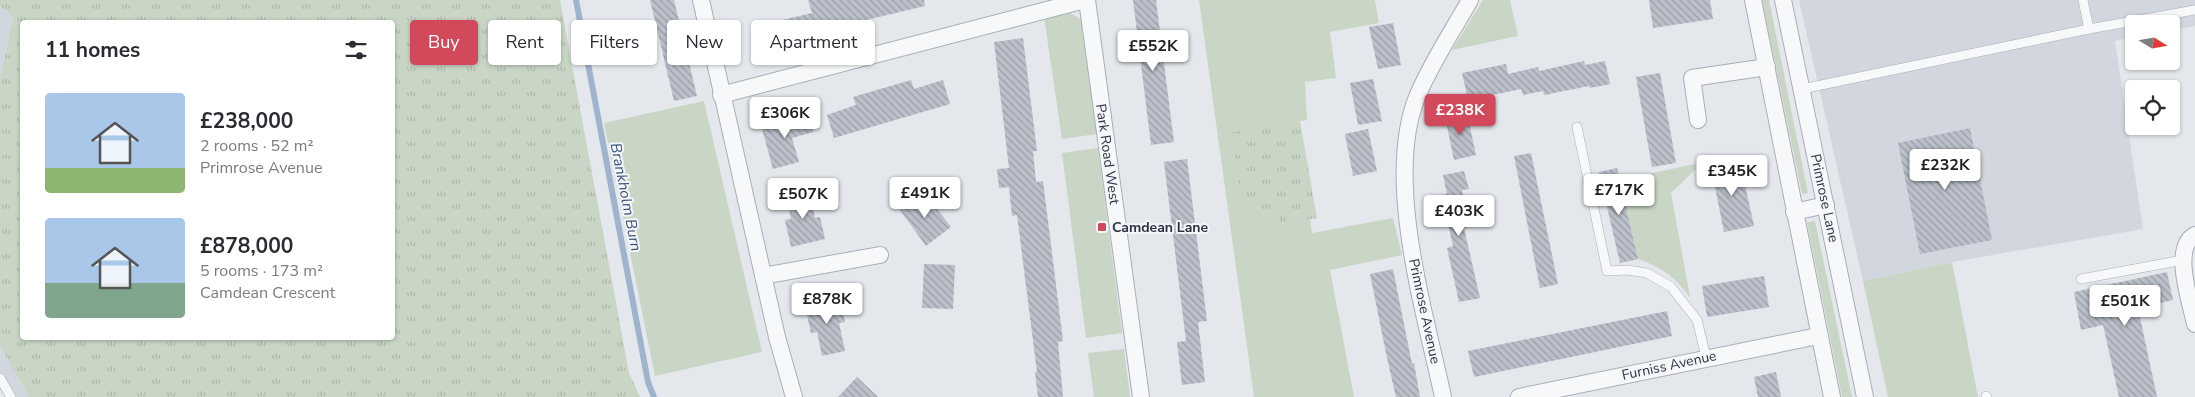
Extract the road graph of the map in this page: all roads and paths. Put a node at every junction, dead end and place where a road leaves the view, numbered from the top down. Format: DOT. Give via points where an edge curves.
graph roads {
  1 [pos="701,0"];
  2 [pos="1086,0"];
  3 [pos="1470,0"];
  4 [pos="1753,0"];
  5 [pos="1783,0"];
  6 [pos="2083,0"];
  7 [pos="2195,10"];
  8 [pos="2089,29"];
  9 [pos="1767,67"];
  10 [pos="1802,88"];
  11 [pos="721,95"];
  12 [pos="1698,120"];
  13 [pos="1577,127"];
  14 [pos="1826,205"];
  15 [pos="1794,212"];
  16 [pos="2195,235"];
  17 [pos="880,255"];
  18 [pos="2183,260"];
  19 [pos="763,276"];
  20 [pos="2081,278"];
  21 [pos="2195,324"];
  22 [pos="1818,336"];
  23 [pos="1706,357"];
  24 [pos="0,378"];
  25 [pos="11,397"];
  26 [pos="794,397"];
  27 [pos="1141,397"];
  28 [pos="1443,397"];
  29 [pos="1519,397"];
  30 [pos="1832,397"];
  31 [pos="1865,397"];
  1 -- 11 [label="street"];
  2 -- 11 [label="street"];
  2 -- 27 [label="street, Park Road West"];
  3 -- 28 [label="street, Primrose Avenue" via="1416,98 1407,134 1404,166 1405,203"];
  4 -- 9 [label="street"];
  5 -- 10 [label="street, Primrose Lane"];
  6 -- 8 [label="lane"];
  7 -- 8 [label="lane"];
  8 -- 10 [label="lane"];
  9 -- 12 [label="street" via="1692,78"];
  9 -- 15 [label="street"];
  10 -- 14 [label="street, Primrose Lane"];
  11 -- 19 [label="street"];
  13 -- 23 [label="lane" via="1607,271 1647,273 1671,287 1697,320"];
  14 -- 15 [label="street"];
  14 -- 31 [label="street, Primrose Lane"];
  15 -- 22 [label="street"];
  16 -- 18 [label="street" via="2186,243"];
  17 -- 19 [label="street"];
  18 -- 20 [label="lane"];
  18 -- 21 [label="street"];
  19 -- 26 [label="street"];
  22 -- 23 [label="street, Furniss Avenue"];
  22 -- 30 [label="street"];
  23 -- 29 [label="street, Furniss Avenue"];
  24 -- 25 [label="lane"];
}
